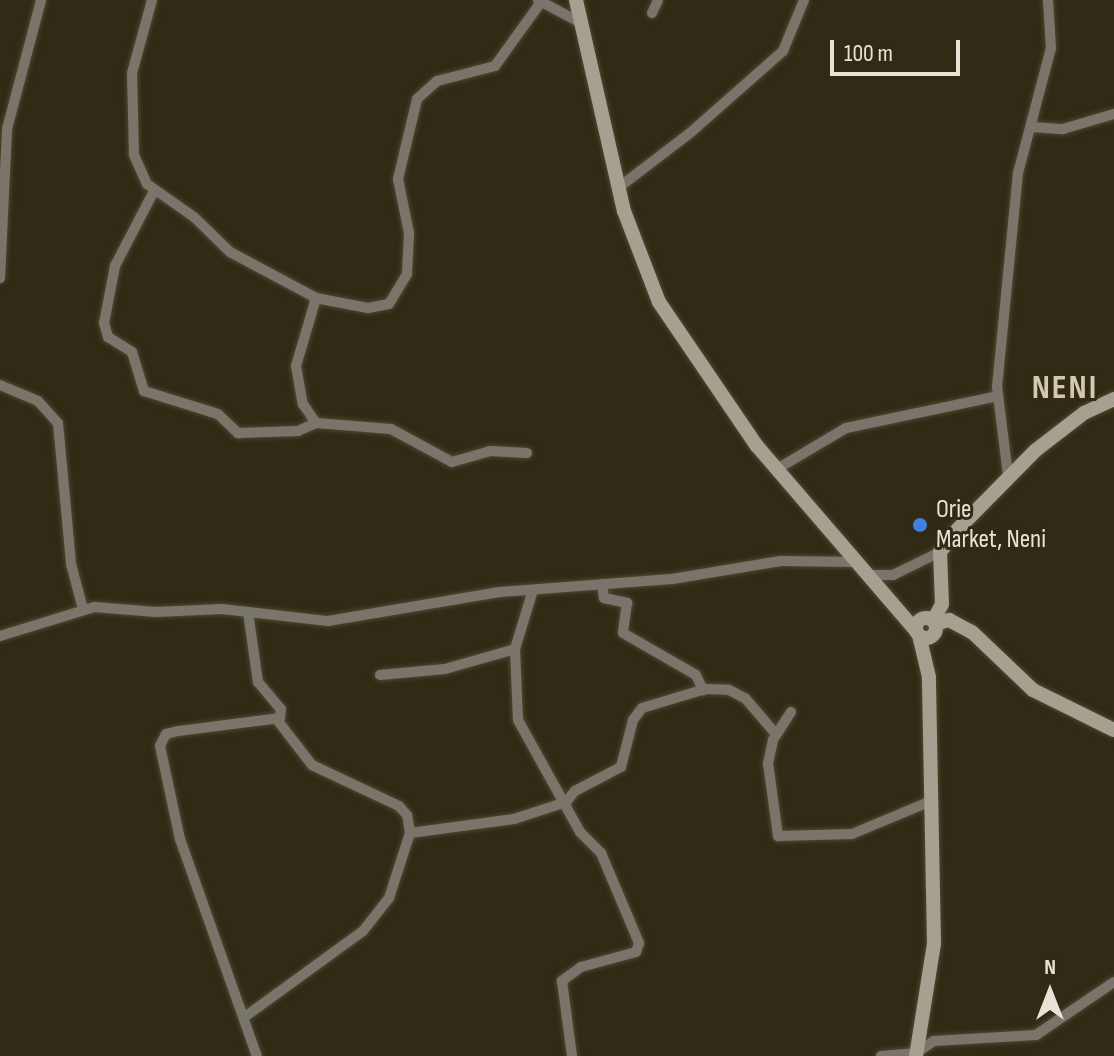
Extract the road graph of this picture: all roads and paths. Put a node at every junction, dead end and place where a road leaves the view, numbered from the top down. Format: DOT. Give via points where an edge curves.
graph roads {
  1 [pos="41,0"];
  2 [pos="152,0"];
  3 [pos="576,0"];
  4 [pos="658,0"];
  5 [pos="804,0"];
  6 [pos="1048,0"];
  7 [pos="540,1"];
  8 [pos="652,13"];
  9 [pos="579,22"];
  10 [pos="1114,114"];
  11 [pos="1032,127"];
  12 [pos="618,188"];
  13 [pos="154,191"];
  14 [pos="0,278"];
  15 [pos="316,298"];
  16 [pos="0,385"];
  17 [pos="998,396"];
  18 [pos="1114,399"];
  19 [pos="316,423"];
  20 [pos="527,453"];
  21 [pos="777,469"];
  22 [pos="1008,475"];
  23 [pos="940,552"];
  24 [pos="861,562"];
  25 [pos="873,575"];
  26 [pos="602,584"];
  27 [pos="532,593"];
  28 [pos="83,609"];
  29 [pos="248,612"];
  30 [pos="927,627"];
  31 [pos="0,636"];
  32 [pos="515,649"];
  33 [pos="380,675"];
  34 [pos="703,690"];
  35 [pos="791,712"];
  36 [pos="278,721"];
  37 [pos="1114,730"];
  38 [pos="776,734"];
  39 [pos="931,801"];
  40 [pos="566,802"];
  41 [pos="410,833"];
  42 [pos="1114,982"];
  43 [pos="246,1016"];
  44 [pos="916,1055"];
  45 [pos="257,1056"];
  46 [pos="572,1056"];
  47 [pos="881,1056"];
  1 -- 14 [label="street" via="7,129"];
  2 -- 13 [label="street" via="132,73 134,155"];
  3 -- 9 [label="street"];
  4 -- 8 [label="street"];
  5 -- 12 [label="street" via="783,51"];
  6 -- 11 [label="street" via="1051,48"];
  7 -- 9 [label="street"];
  7 -- 15 [label="street" via="495,66 437,81 417,99 398,179 410,254 396,298 368,308"];
  9 -- 12 [label="street"];
  10 -- 11 [label="street" via="1063,129"];
  11 -- 17 [label="street" via="1018,173"];
  12 -- 21 [label="street" via="659,302"];
  13 -- 15 [label="street" via="194,217 230,252"];
  13 -- 19 [label="street" via="115,266 104,323 108,337 132,352 144,391 218,414 238,433 298,431"];
  15 -- 19 [label="street" via="296,366 303,404"];
  16 -- 28 [label="street" via="38,401 58,423 71,564"];
  17 -- 21 [label="street" via="846,428"];
  17 -- 22 [label="street"];
  18 -- 22 [label="street" via="1061,430"];
  19 -- 20 [label="street" via="391,429 452,462 490,451"];
  21 -- 24 [label="street"];
  22 -- 23 [label="street"];
  23 -- 25 [label="street" via="893,575"];
  23 -- 30 [label="street" via="942,604"];
  24 -- 25 [label="street"];
  24 -- 26 [label="street" via="781,561"];
  25 -- 30 [label="street" via="902,610"];
  26 -- 27 [label="street"];
  26 -- 34 [label="street" via="604,598 627,603 623,633 696,675"];
  27 -- 29 [label="street" via="500,592 328,621"];
  27 -- 32 [label="street"];
  28 -- 29 [label="street"];
  28 -- 31 [label="street" via="33,630"];
  29 -- 36 [label="street" via="258,682 281,709"];
  30 -- 37 [label="street" via="949,620 972,632 1033,690"];
  30 -- 39 [label="street"];
  32 -- 33 [label="street" via="445,669"];
  32 -- 40 [label="street" via="522,730"];
  34 -- 38 [label="street" via="729,690 745,698"];
  34 -- 40 [label="street" via="642,708 633,720 621,767 575,791"];
  35 -- 38 [label="street"];
  36 -- 41 [label="street" via="312,765 399,806 407,815"];
  36 -- 43 [label="street" via="178,731 166,734 160,746 180,839"];
  38 -- 39 [label="street" via="768,763 778,836 852,834"];
  39 -- 44 [label="street" via="934,944"];
  40 -- 41 [label="street" via="514,819"];
  40 -- 46 [label="street" via="580,832 601,853 639,943 636,952 581,967 562,981"];
  41 -- 43 [label="street" via="389,898 363,931"];
  42 -- 44 [label="street" via="1036,1035 934,1041"];
  43 -- 45 [label="street"];
  44 -- 47 [label="street"];
}
